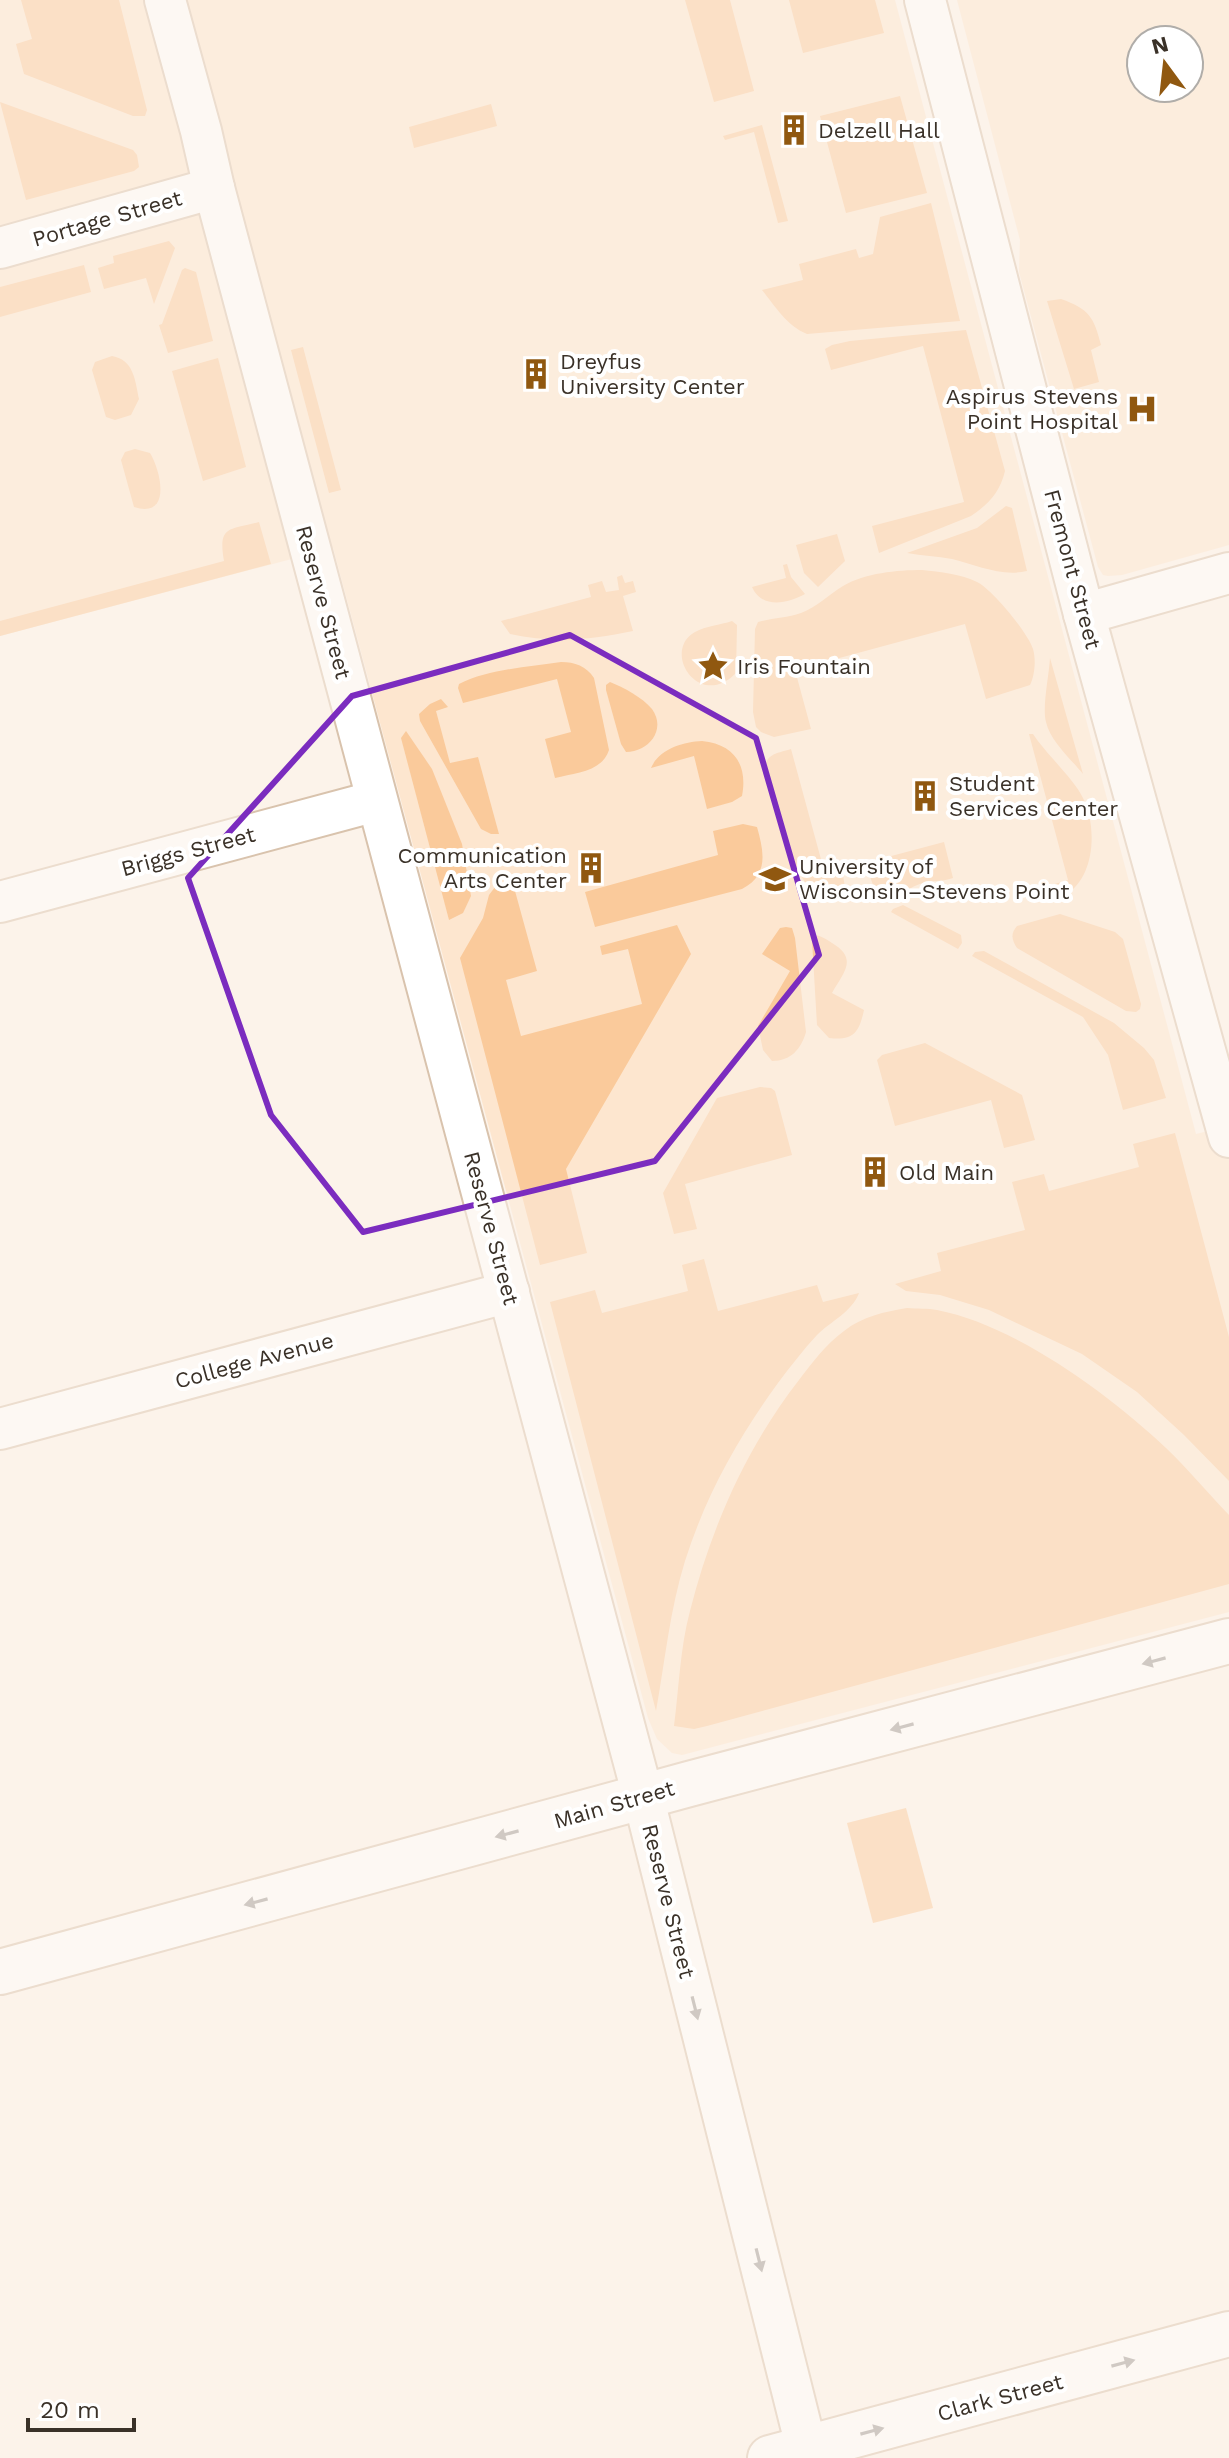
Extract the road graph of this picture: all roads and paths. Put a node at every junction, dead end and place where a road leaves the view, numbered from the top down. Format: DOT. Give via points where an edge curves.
graph roads {
  1 [pos="165,0"];
  2 [pos="925,0"];
  3 [pos="214,188"];
  4 [pos="0,248"];
  5 [pos="1229,573"];
  6 [pos="1084,614"];
  7 [pos="376,801"];
  8 [pos="0,902"];
  9 [pos="1226,1112"];
  10 [pos="509,1292"];
  11 [pos="0,1429"];
  12 [pos="1229,1641"];
  13 [pos="643,1796"];
  14 [pos="0,1972"];
  15 [pos="1229,2334"];
  16 [pos="795,2455"];
  1 -- 3 [label="street, Reserve Street"];
  2 -- 6 [label="street, Fremont Street"];
  3 -- 4 [label="street, Portage Street"];
  3 -- 7 [label="street, Reserve Street"];
  5 -- 6 [label="street"];
  6 -- 9 [label="street, Fremont Street"];
  7 -- 8 [label="street, Briggs Street"];
  7 -- 10 [label="street, Reserve Street"];
  10 -- 11 [label="street, College Avenue"];
  10 -- 13 [label="street, Reserve Street"];
  12 -- 13 [label="main road, Main Street, one-way"];
  13 -- 14 [label="main road, Main Street, one-way"];
  13 -- 16 [label="street, Reserve Street, one-way"];
  16 -- 15 [label="main road, Clark Street, one-way"];
}
